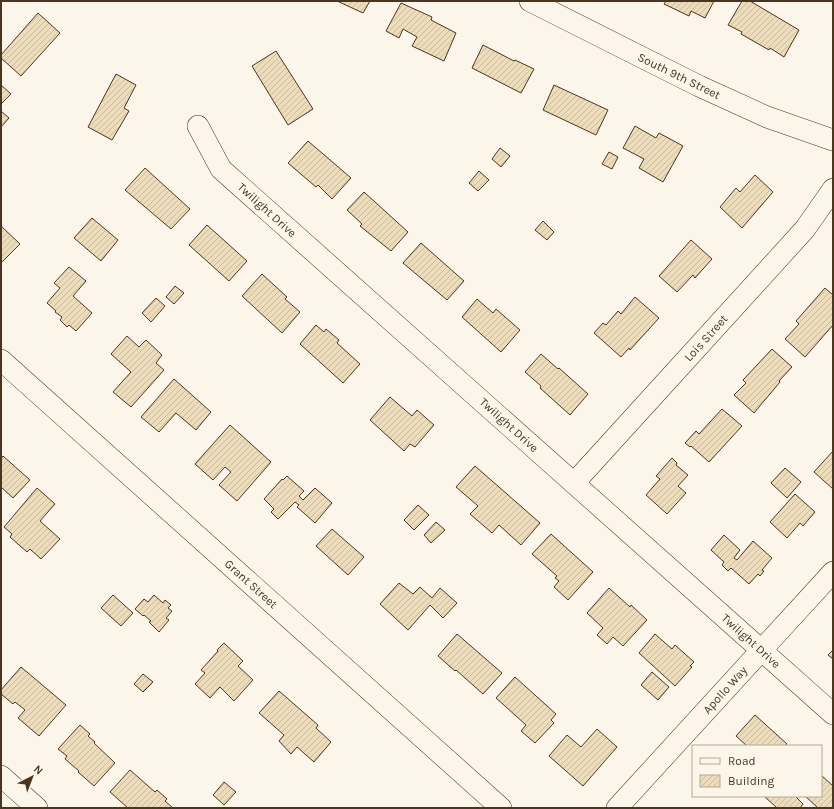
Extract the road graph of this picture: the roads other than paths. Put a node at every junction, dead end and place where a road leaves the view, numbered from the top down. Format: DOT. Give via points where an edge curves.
graph roads {
  1 [pos="530,1"];
  2 [pos="198,126"];
  3 [pos="833,140"];
  4 [pos="833,189"];
  5 [pos="1,360"];
  6 [pos="574,483"];
  7 [pos="833,572"];
  8 [pos="761,650"];
  9 [pos="833,714"];
  10 [pos="1,776"];
  11 [pos="491,805"];
  12 [pos="37,808"];
  13 [pos="617,808"];
  1 -- 3 [label="street, South 9th Street" via="766,117"];
  2 -- 6 [label="street, Twilight Drive" via="221,169"];
  4 -- 6 [label="street, Lois Street" via="805,230"];
  5 -- 11 [label="street, Grant Street"];
  6 -- 8 [label="street, Twilight Drive"];
  7 -- 8 [label="street, Apollo Way"];
  8 -- 9 [label="street, Twilight Drive"];
  8 -- 13 [label="street, Apollo Way"];
  10 -- 12 [label="street"];
}
